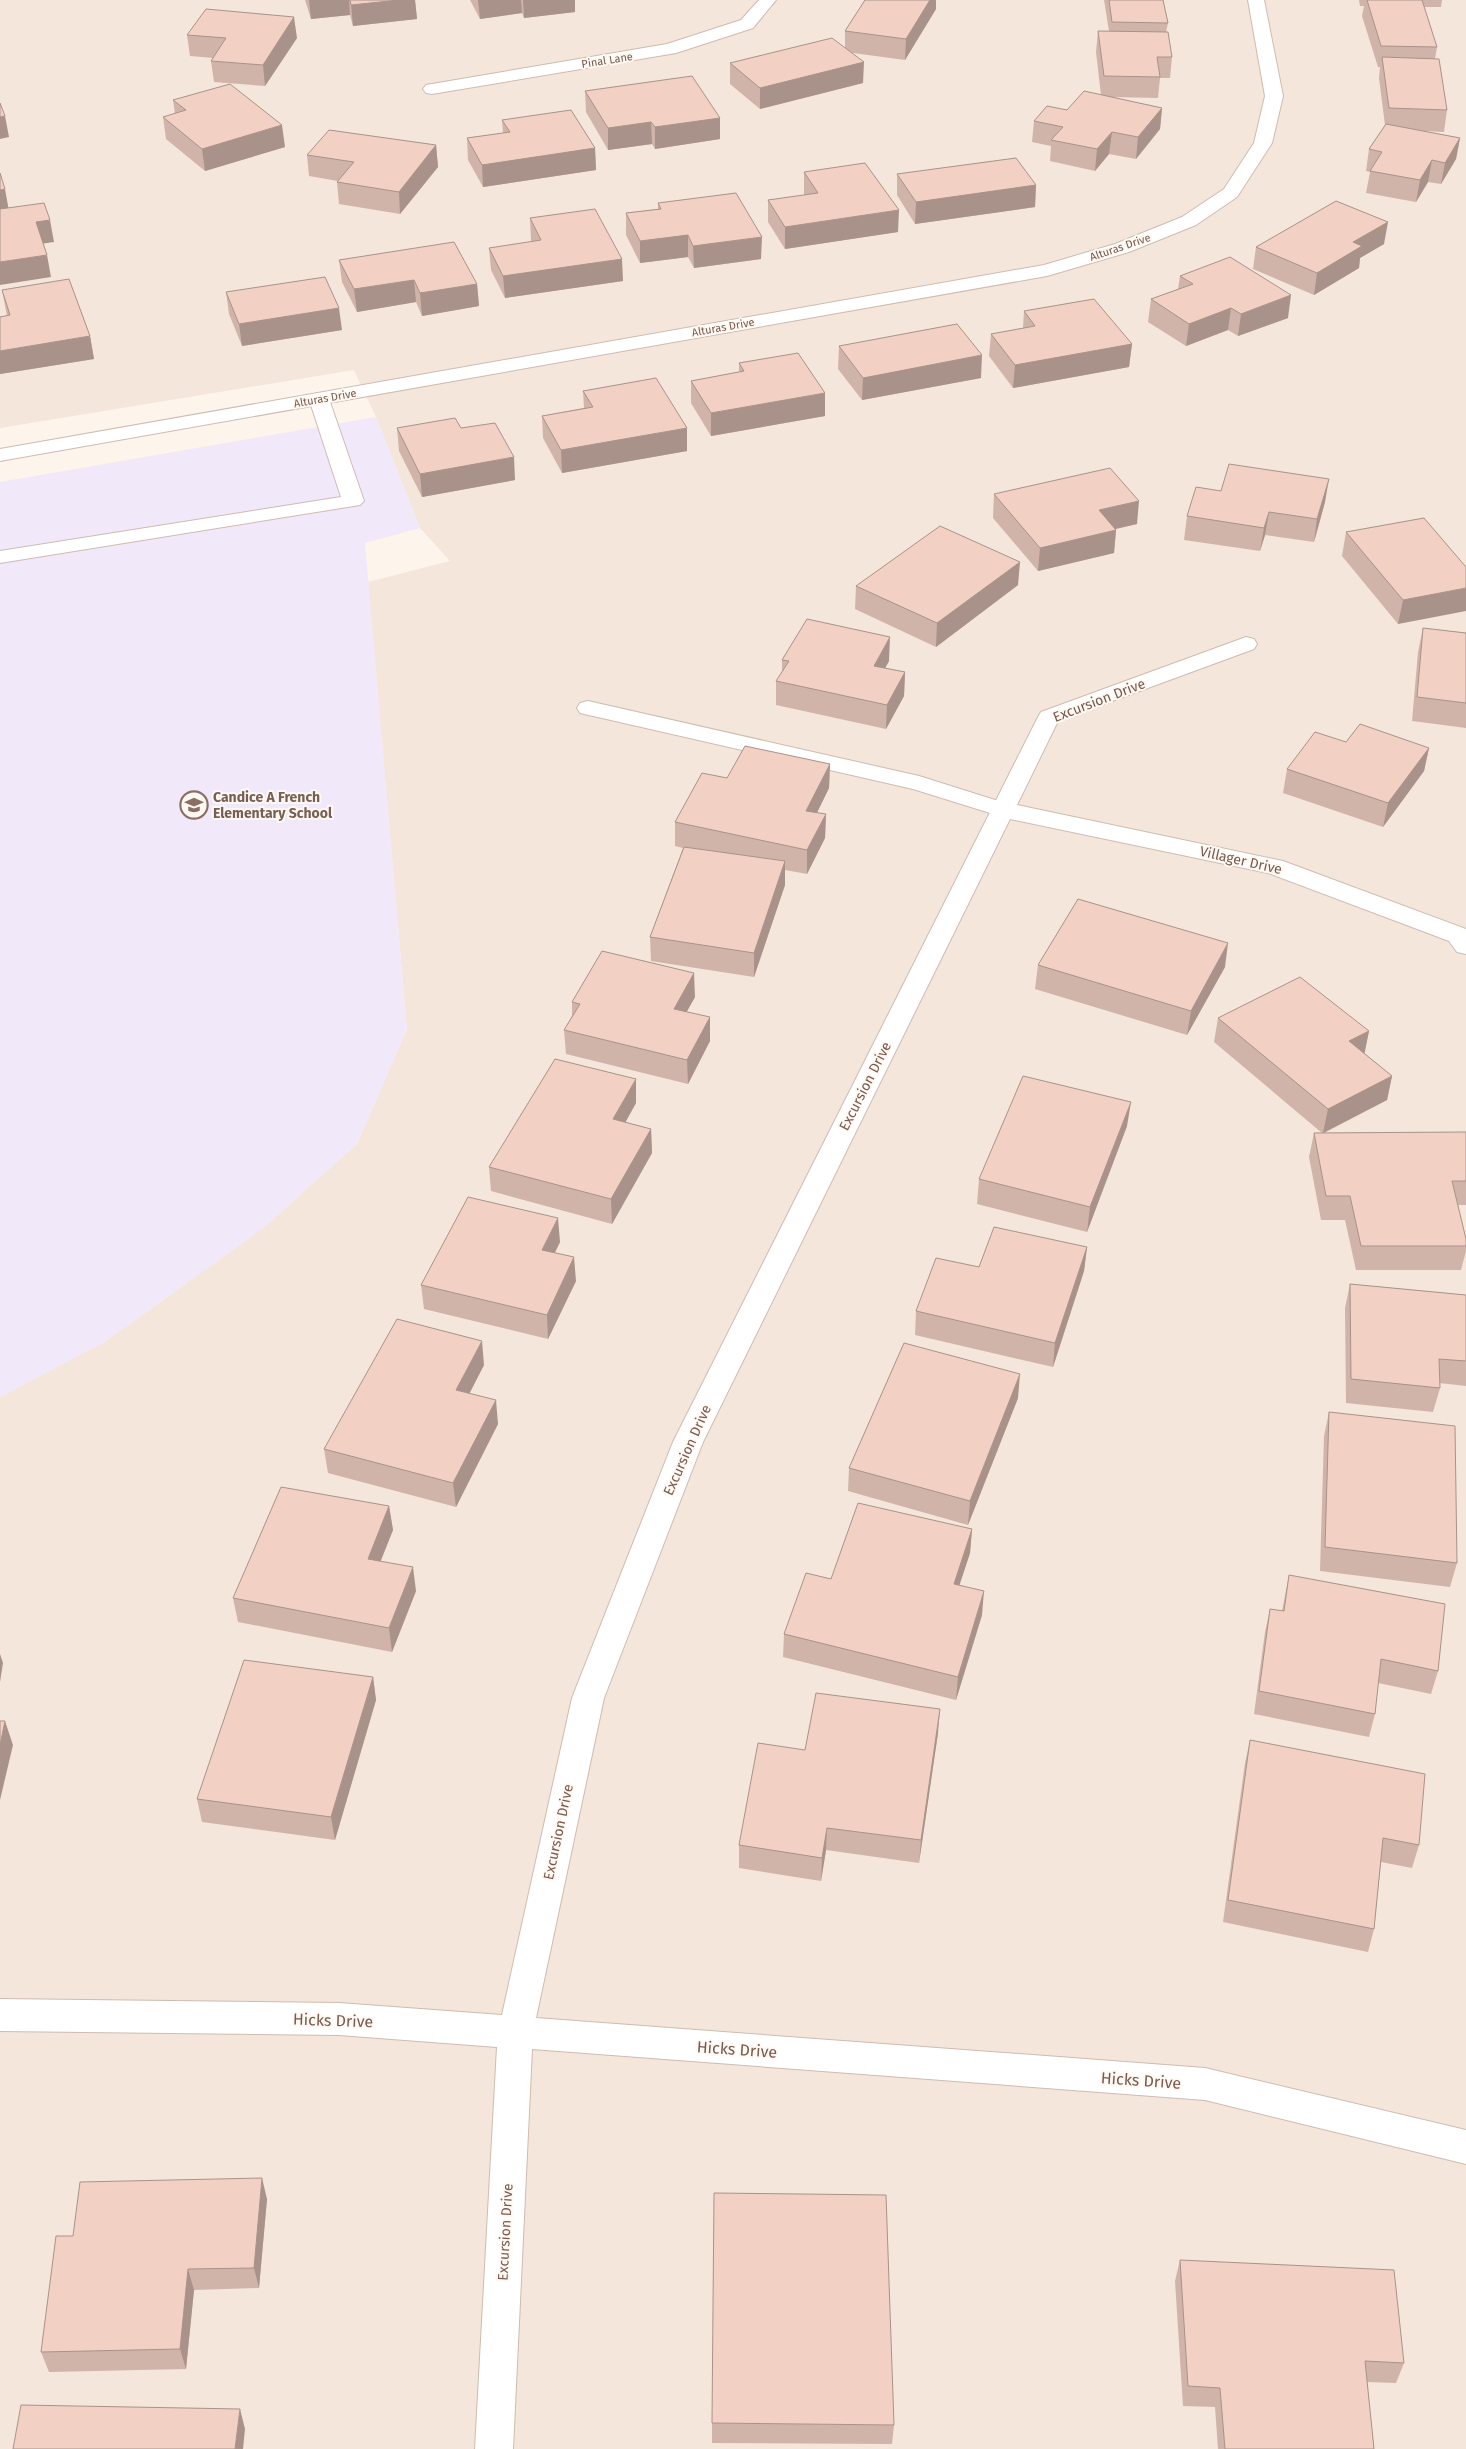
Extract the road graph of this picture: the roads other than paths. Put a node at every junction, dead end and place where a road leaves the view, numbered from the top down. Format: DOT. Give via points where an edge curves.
graph roads {
  1 [pos="768,0"];
  2 [pos="1256,0"];
  3 [pos="432,88"];
  4 [pos="319,399"];
  5 [pos="0,455"];
  6 [pos="0,556"];
  7 [pos="1246,644"];
  8 [pos="588,708"];
  9 [pos="1004,810"];
  10 [pos="1466,946"];
  11 [pos="0,2015"];
  12 [pos="515,2033"];
  13 [pos="1466,2148"];
  14 [pos="494,2449"];
  1 -- 3 [label="street, Pinal Lane" via="747,24 670,49"];
  2 -- 4 [label="street, Alturas Drive" via="1274,96 1263,143 1231,193 1189,221 1122,248 1047,270"];
  4 -- 5 [label="street, Alturas Drive"];
  4 -- 6 [label="street" via="353,501"];
  7 -- 9 [label="street, Excursion Drive" via="1050,717"];
  8 -- 9 [label="street, Villager Drive" via="919,782"];
  9 -- 10 [label="street, Villager Drive" via="1274,866 1458,936"];
  9 -- 12 [label="street, Excursion Drive" via="688,1442 588,1698"];
  11 -- 12 [label="street, Hicks Drive" via="339,2019"];
  12 -- 13 [label="street, Hicks Drive" via="1205,2084"];
  12 -- 14 [label="street, Excursion Drive"];
}
